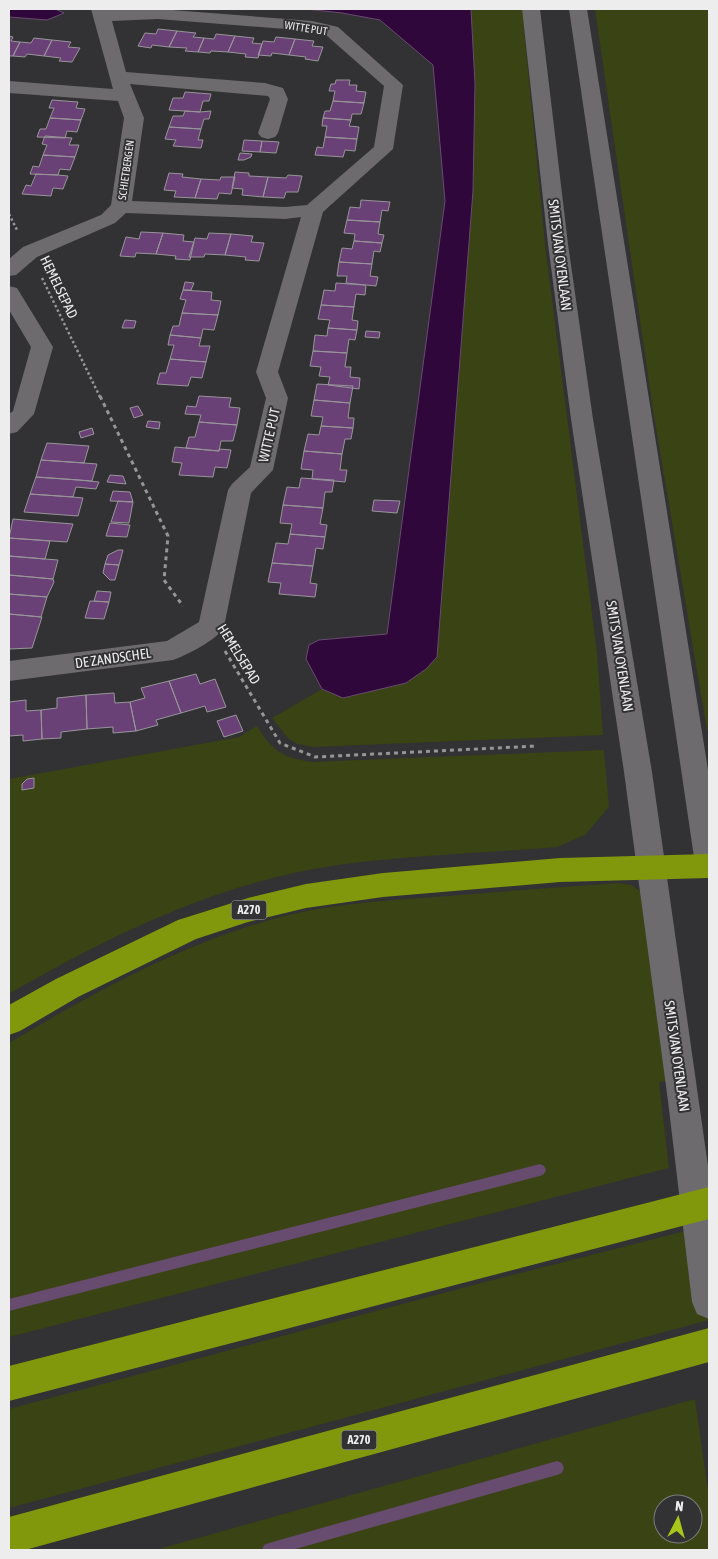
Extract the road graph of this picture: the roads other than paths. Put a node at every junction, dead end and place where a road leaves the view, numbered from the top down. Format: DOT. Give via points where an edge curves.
graph roads {
  1 [pos="531,9"];
  2 [pos="578,9"];
  3 [pos="101,12"];
  4 [pos="122,86"];
  5 [pos="9,87"];
  6 [pos="268,134"];
  7 [pos="121,207"];
  8 [pos="313,210"];
  9 [pos="9,270"];
  10 [pos="9,293"];
  11 [pos="9,426"];
  12 [pos="211,627"];
  13 [pos="9,672"];
  14 [pos="709,865"];
  15 [pos="652,867"];
  16 [pos="9,1021"];
  17 [pos="709,1203"];
  18 [pos="709,1302"];
  19 [pos="709,1345"];
  20 [pos="9,1384"];
  21 [pos="9,1536"];
  1 -- 15 [label="street, SMITS VAN OYENLAAN" via="580,409"];
  2 -- 14 [label="street"];
  3 -- 4 [label="street, SCHIETBERGEN"];
  3 -- 8 [label="street, WITTE PUT" via="158,14 332,31 394,84 383,149"];
  4 -- 5 [label="street"];
  4 -- 6 [label="street" via="265,88 276,92 279,99"];
  4 -- 7 [label="street, SCHIETBERGEN" via="134,118"];
  7 -- 8 [label="street" via="285,213"];
  7 -- 9 [label="street, SCHIETBERGEN" via="108,219 30,252"];
  8 -- 12 [label="street, WITTE PUT" via="267,372 277,398 261,470 240,490"];
  10 -- 11 [label="street" via="42,347 23,414"];
  12 -- 13 [label="street, DE ZANDSCHEL" via="173,650"];
  14 -- 15 [label="highway, A270"];
  15 -- 16 [label="highway, A270" via="560,870 383,885 306,896 180,933 67,988"];
  15 -- 18 [label="street, SMITS VAN OYENLAAN"];
  17 -- 20 [label="highway"];
  19 -- 21 [label="highway, A270"];
}
